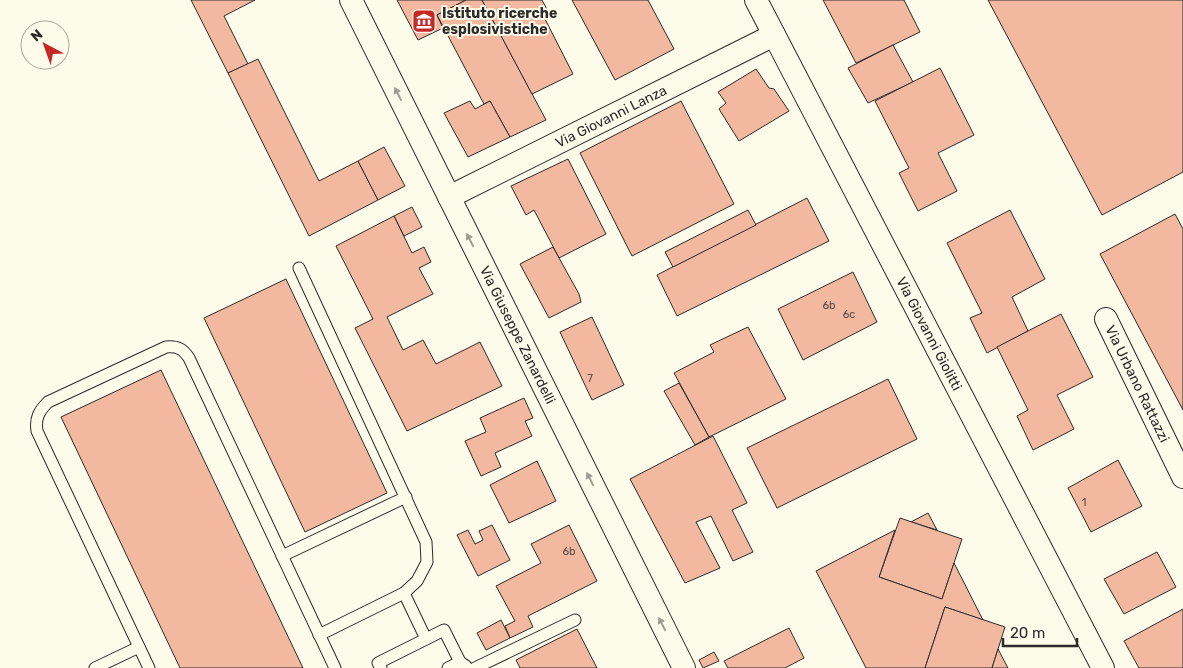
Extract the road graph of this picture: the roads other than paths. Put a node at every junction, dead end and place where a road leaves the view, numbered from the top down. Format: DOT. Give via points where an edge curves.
graph roads {
  1 [pos="350,0"];
  2 [pos="756,0"];
  3 [pos="774,35"];
  4 [pos="449,196"];
  5 [pos="299,268"];
  6 [pos="1106,319"];
  7 [pos="1183,477"];
  8 [pos="406,497"];
  9 [pos="282,556"];
  10 [pos="404,593"];
  11 [pos="575,620"];
  12 [pos="319,635"];
  13 [pos="426,639"];
  14 [pos="139,647"];
  15 [pos="464,665"];
  16 [pos="94,668"];
  17 [pos="149,668"];
  18 [pos="335,668"];
  19 [pos="381,668"];
  20 [pos="448,668"];
  21 [pos="475,668"];
  22 [pos="684,668"];
  23 [pos="1103,668"];
  4 -- 1 [label="street, Via Giuseppe Zanardelli, one-way"];
  2 -- 3 [label="street, Via Giovanni Giolitti"];
  3 -- 4 [label="street, Via Giovanni Lanza"];
  3 -- 23 [label="street, Via Giovanni Giolitti"];
  22 -- 4 [label="street, Via Giuseppe Zanardelli, one-way"];
  5 -- 8 [label="lane"];
  6 -- 7 [label="street, Via Urbano Rattazzi"];
  8 -- 9 [label="lane"];
  8 -- 10 [label="lane" via="426,542 427,562 417,581"];
  9 -- 12 [label="lane"];
  9 -- 14 [label="lane" via="184,350 176,346 166,347 48,402 35,421 36,431"];
  10 -- 12 [label="lane"];
  10 -- 13 [label="lane"];
  11 -- 21 [label="lane"];
  12 -- 18 [label="lane"];
  13 -- 15 [label="lane" via="444,630"];
  13 -- 19 [label="lane" via="378,663"];
  14 -- 16 [label="lane"];
  14 -- 17 [label="lane"];
  15 -- 20 [label="lane"];
}
